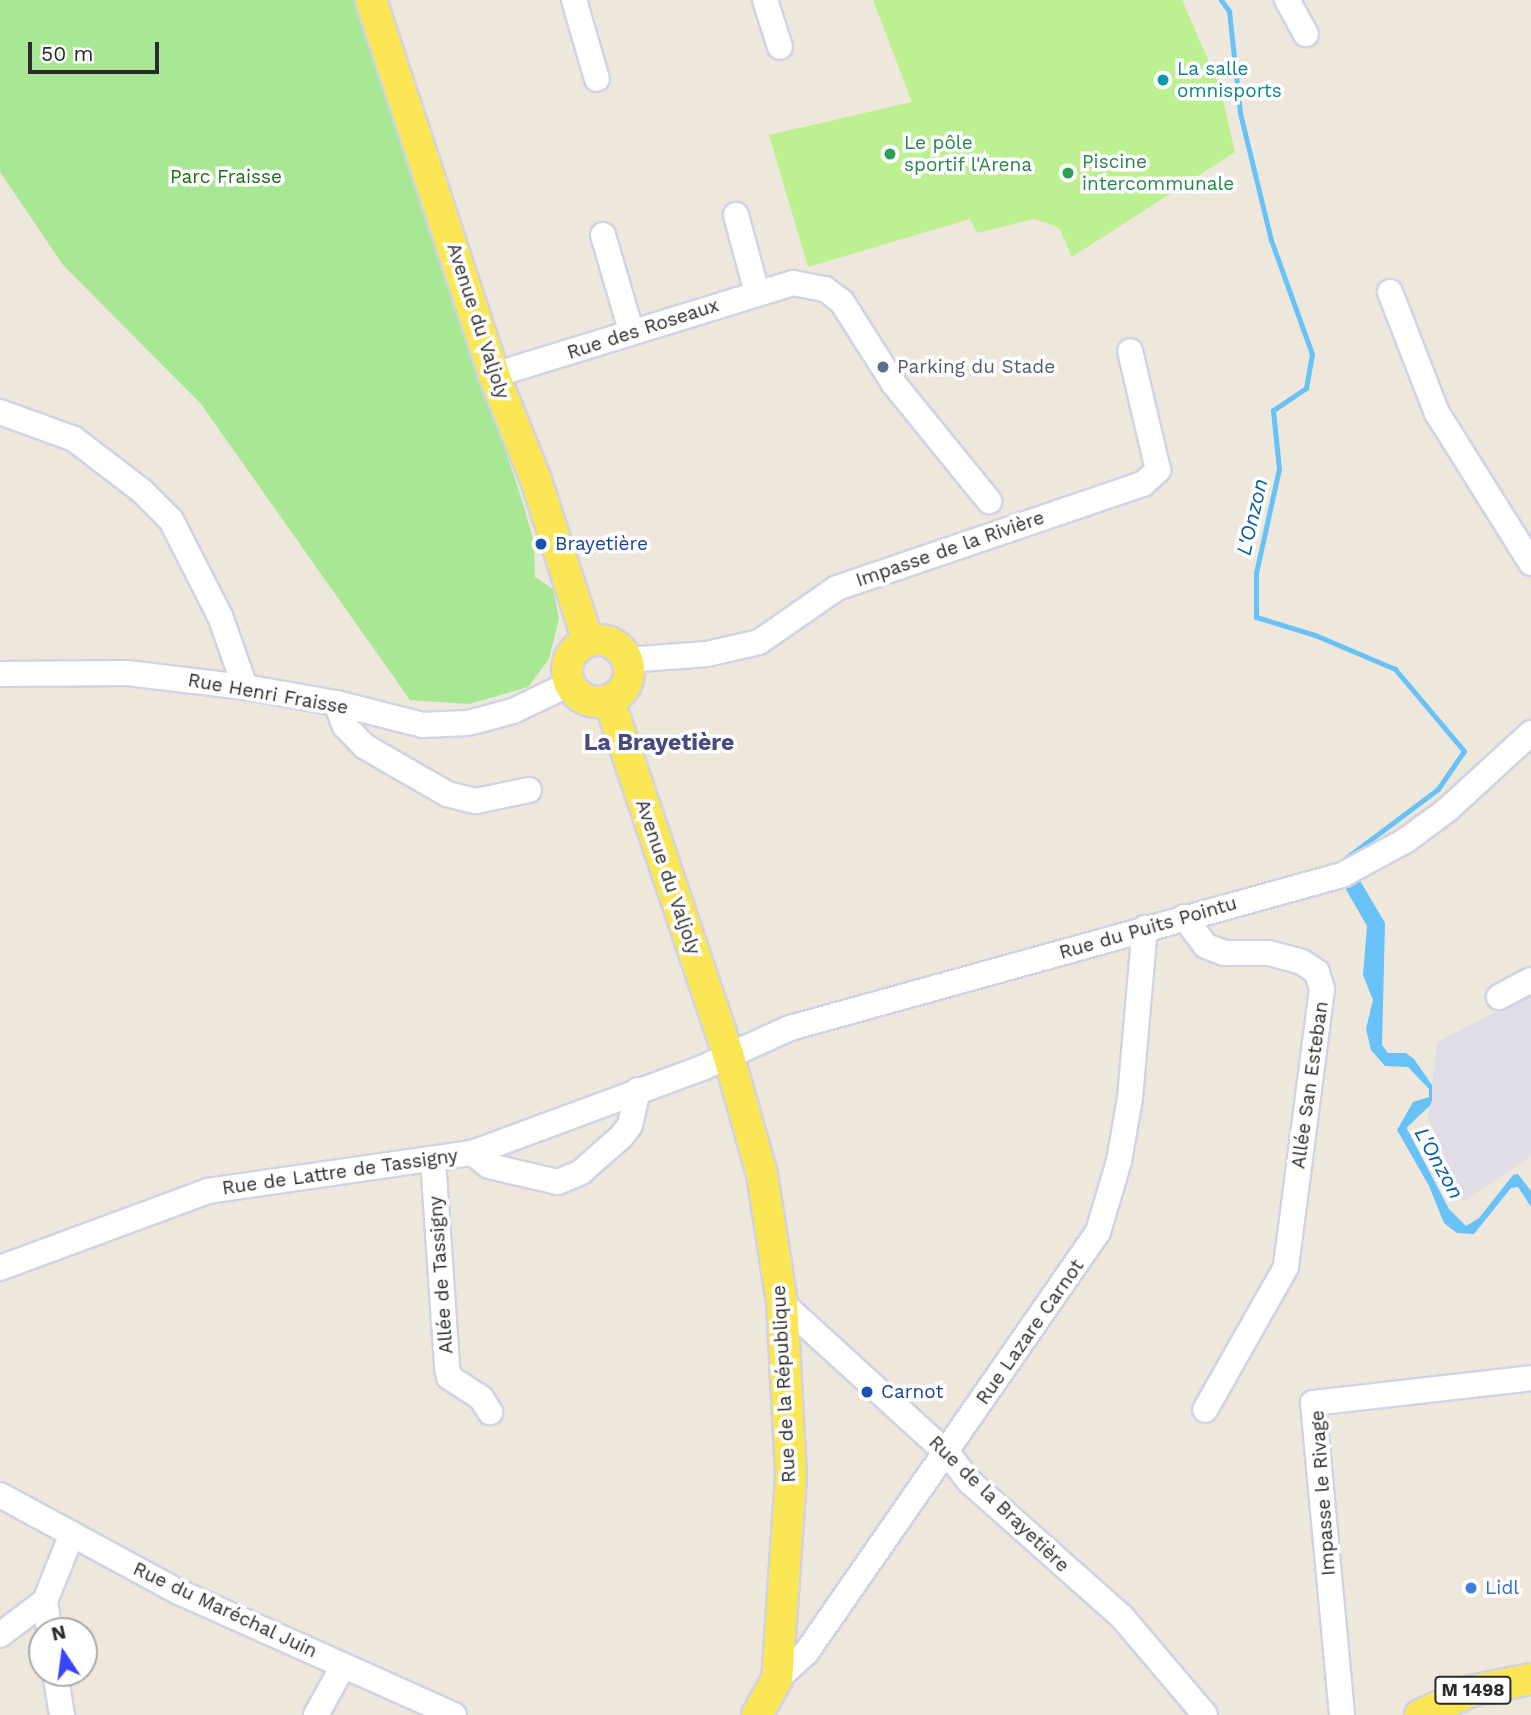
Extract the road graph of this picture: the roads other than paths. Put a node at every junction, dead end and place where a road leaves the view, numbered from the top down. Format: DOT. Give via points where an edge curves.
graph roads {
  1 [pos="371,0"];
  2 [pos="574,0"];
  3 [pos="765,0"];
  4 [pos="1287,0"];
  5 [pos="1306,34"];
  6 [pos="780,47"];
  7 [pos="597,79"];
  8 [pos="736,215"];
  9 [pos="603,235"];
  10 [pos="1390,292"];
  11 [pos="757,293"];
  12 [pos="631,331"];
  13 [pos="1130,351"];
  14 [pos="494,375"];
  15 [pos="0,412"];
  16 [pos="989,501"];
  17 [pos="1531,563"];
  18 [pos="588,641"];
  19 [pos="627,660"];
  20 [pos="0,674"];
  21 [pos="569,684"];
  22 [pos="245,687"];
  23 [pos="609,700"];
  24 [pos="336,703"];
  25 [pos="1531,733"];
  26 [pos="529,790"];
  27 [pos="1184,917"];
  28 [pos="1145,928"];
  29 [pos="1531,980"];
  30 [pos="1499,997"];
  31 [pos="728,1054"];
  32 [pos="638,1090"];
  33 [pos="472,1153"];
  34 [pos="433,1160"];
  35 [pos="0,1268"];
  36 [pos="782,1303"];
  37 [pos="1531,1378"];
  38 [pos="1205,1410"];
  39 [pos="490,1412"];
  40 [pos="947,1454"];
  41 [pos="0,1495"];
  42 [pos="72,1534"];
  43 [pos="45,1601"];
  44 [pos="47,1617"];
  45 [pos="0,1635"];
  46 [pos="343,1666"];
  47 [pos="777,1679"];
  48 [pos="1531,1679"];
  49 [pos="57,1687"];
  50 [pos="62,1715"];
  51 [pos="316,1715"];
  52 [pos="454,1715"];
  53 [pos="757,1715"];
  54 [pos="1205,1715"];
  55 [pos="1342,1715"];
  56 [pos="1420,1715"];
  1 -- 14 [label="main road, Avenue du Valjoly"];
  2 -- 7 [label="street"];
  3 -- 6 [label="street"];
  4 -- 5 [label="street"];
  8 -- 11 [label="street"];
  9 -- 12 [label="street"];
  10 -- 17 [label="street" via="1437,413"];
  11 -- 12 [label="street, Rue des Roseaux"];
  11 -- 16 [label="street, Rue des Roseaux" via="793,283 825,289 842,302 894,384"];
  12 -- 14 [label="street, Rue des Roseaux"];
  13 -- 19 [label="street, Impasse de la Rivière" via="1158,470 1143,484 837,588 759,642 706,654"];
  14 -- 18 [label="main road, Avenue du Valjoly" via="536,480"];
  15 -- 22 [label="street" via="74,439 142,491 171,520 220,616"];
  18 -- 19 [label="main road" via="608,642"];
  18 -- 21 [label="main road" via="568,662"];
  19 -- 23 [label="main road" via="628,680"];
  20 -- 22 [label="street, Rue Henri Fraisse" via="127,673"];
  21 -- 23 [label="main road" via="590,701"];
  21 -- 24 [label="street, Rue Henri Fraisse" via="513,711 468,723 422,725"];
  22 -- 24 [label="street, Rue Henri Fraisse"];
  23 -- 31 [label="main road, Avenue du Valjoly"];
  24 -- 26 [label="street" via="345,726 364,746 447,794 475,801"];
  25 -- 27 [label="street, Rue du Puits Pointu" via="1447,810 1405,841 1342,875"];
  27 -- 28 [label="street, Rue du Puits Pointu"];
  27 -- 38 [label="street, Allée San Esteban" via="1206,946 1224,953 1269,953 1302,962 1317,972 1322,989 1286,1267"];
  28 -- 31 [label="street, Rue du Puits Pointu" via="790,1028"];
  28 -- 40 [label="street, Rue Lazare Carnot" via="1128,1110 1098,1232"];
  29 -- 30 [label="street"];
  31 -- 32 [label="street, Rue de Lattre de Tassigny"];
  31 -- 36 [label="main road, Rue de la République" via="762,1174"];
  32 -- 33 [label="street, Rue de Lattre de Tassigny"];
  32 -- 33 [label="street, Rue de Lattre de Tassigny" via="630,1125 621,1138 581,1172 558,1182 489,1166"];
  33 -- 34 [label="street, Rue de Lattre de Tassigny"];
  34 -- 35 [label="street, Rue de Lattre de Tassigny" via="208,1191"];
  34 -- 39 [label="street, Allée de Tassigny" via="449,1377 481,1398"];
  36 -- 40 [label="street, Rue de la Brayetière"];
  36 -- 47 [label="main road, Rue de la République" via="791,1476"];
  37 -- 55 [label="street, Impasse le Rivage" via="1313,1403"];
  40 -- 47 [label="street, Rue Lazare Carnot" via="806,1653"];
  40 -- 54 [label="street, Rue de la Brayetière" via="970,1482 1122,1617"];
  41 -- 42 [label="street, Rue du Maréchal Juin"];
  42 -- 43 [label="street"];
  42 -- 46 [label="street, Rue du Maréchal Juin" via="179,1592"];
  43 -- 44 [label="street"];
  43 -- 45 [label="street"];
  46 -- 51 [label="street"];
  46 -- 52 [label="street, Rue du Maréchal Juin"];
  47 -- 53 [label="main road, Rue de la République"];
  48 -- 56 [label="main road, M 1498" via="1471,1691"];
  49 -- 50 [label="street"];
}
